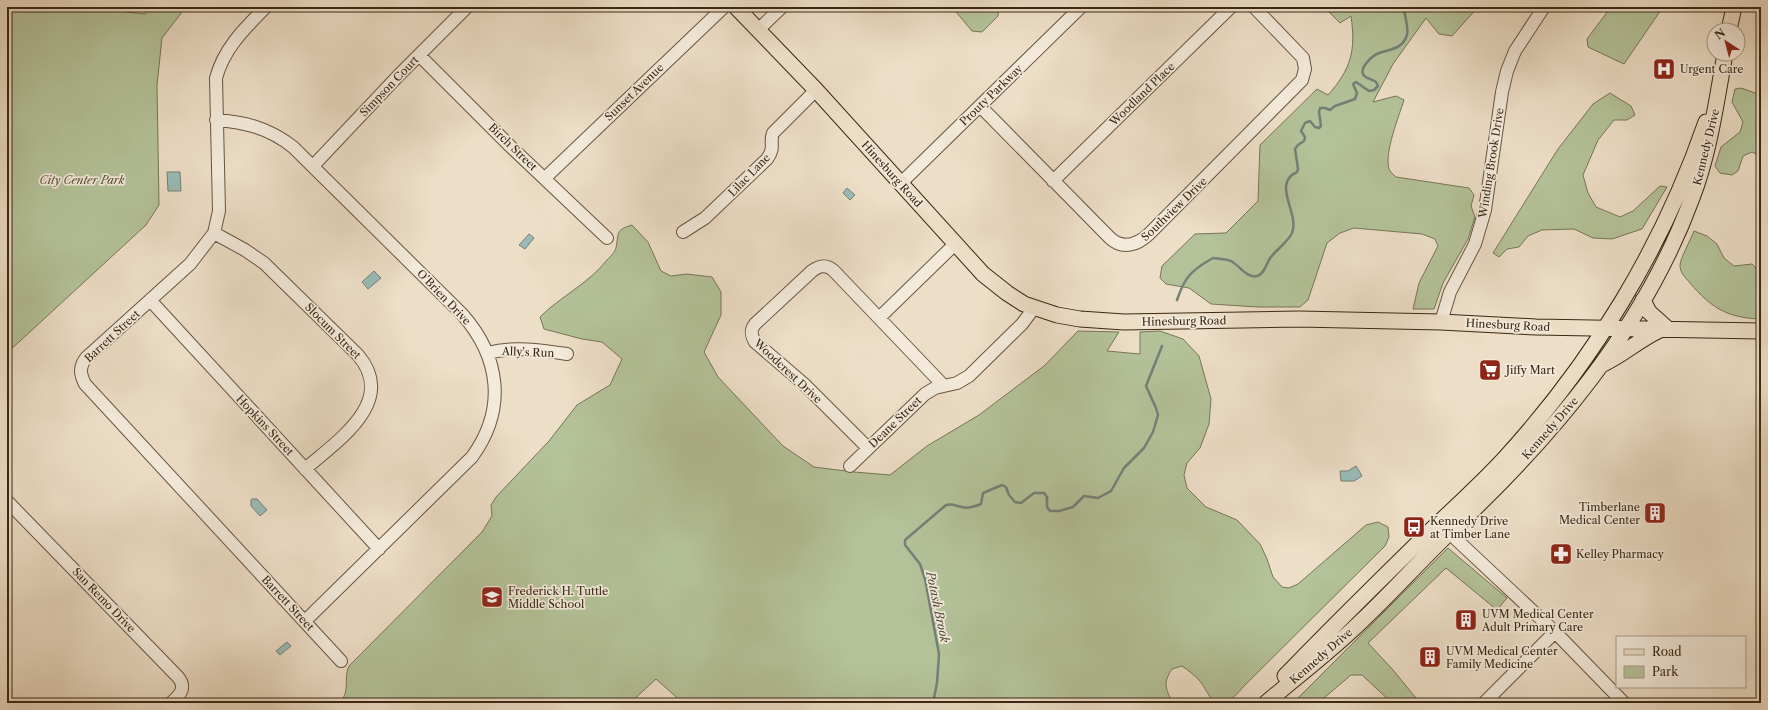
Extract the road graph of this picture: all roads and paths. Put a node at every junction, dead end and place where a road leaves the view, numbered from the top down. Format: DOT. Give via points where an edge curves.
graph roads {
  1 [pos="266,7"];
  2 [pos="467,7"];
  3 [pos="724,7"];
  4 [pos="736,7"];
  5 [pos="771,7"];
  6 [pos="782,7"];
  7 [pos="1081,7"];
  8 [pos="1231,7"];
  9 [pos="1254,7"];
  10 [pos="1544,7"];
  11 [pos="1734,7"];
  12 [pos="1731,22"];
  13 [pos="755,27"];
  14 [pos="419,55"];
  15 [pos="1724,62"];
  16 [pos="1721,77"];
  17 [pos="816,90"];
  18 [pos="980,106"];
  19 [pos="216,120"];
  20 [pos="313,166"];
  21 [pos="545,178"];
  22 [pos="1054,181"];
  23 [pos="901,184"];
  24 [pos="683,232"];
  25 [pos="214,233"];
  26 [pos="607,238"];
  27 [pos="955,244"];
  28 [pos="150,300"];
  29 [pos="1643,300"];
  30 [pos="1034,308"];
  31 [pos="879,318"];
  32 [pos="1441,322"];
  33 [pos="1572,328"];
  34 [pos="1605,328"];
  35 [pos="1625,328"];
  36 [pos="1665,329"];
  37 [pos="1761,331"];
  38 [pos="1591,349"];
  39 [pos="488,353"];
  40 [pos="567,354"];
  41 [pos="1601,365"];
  42 [pos="943,385"];
  43 [pos="868,448"];
  44 [pos="850,466"];
  45 [pos="305,469"];
  46 [pos="7,501"];
  47 [pos="1444,528"];
  48 [pos="379,549"];
  49 [pos="305,621"];
  50 [pos="1555,632"];
  51 [pos="341,661"];
  52 [pos="171,703"];
  53 [pos="1260,703"];
  54 [pos="1266,703"];
  55 [pos="1484,703"];
  56 [pos="1624,703"];
  1 -- 19 [label="street, Barrett Street" via="233,41 221,62 215,86"];
  2 -- 14 [label="street, Simpson Court"];
  3 -- 21 [label="street, Sunset Avenue"];
  4 -- 13 [label="main road, Hinesburg Road"];
  5 -- 13 [label="street"];
  6 -- 13 [label="street"];
  7 -- 18 [label="street, Prouty Parkway"];
  8 -- 22 [label="street, Woodland Place"];
  9 -- 22 [label="street, Southview Drive" via="1303,58 1304,75 1298,85 1149,234 1135,244 1121,245"];
  10 -- 32 [label="street, Winding Brook Drive" via="1519,43 1511,60 1502,92 1485,210 1471,253 1450,292"];
  11 -- 12 [label="main road"];
  13 -- 17 [label="main road, Hinesburg Road"];
  14 -- 20 [label="street, Simpson Court"];
  14 -- 21 [label="street, Birch Street"];
  15 -- 16 [label="main road, Kennedy Drive"];
  16 -- 29 [label="main road, Kennedy Drive" via="1712,131 1695,191 1669,253"];
  16 -- 34 [label="main road, Kennedy Drive" via="1691,162 1666,221 1640,272"];
  17 -- 23 [label="main road, Hinesburg Road"];
  17 -- 24 [label="street, Lilac Lane" via="773,133 773,146 767,159 705,218"];
  18 -- 22 [label="street, Southview Drive"];
  18 -- 23 [label="street, Prouty Parkway"];
  19 -- 20 [label="street, O'Brien Drive" via="244,123 271,132 293,146"];
  19 -- 25 [label="street, Barrett Street" via="219,211"];
  20 -- 39 [label="street, O'Brien Drive" via="462,314 478,334"];
  21 -- 26 [label="street, Birch Street"];
  23 -- 27 [label="main road, Hinesburg Road"];
  25 -- 28 [label="street, Barrett Street" via="190,264"];
  25 -- 45 [label="street, Slocum Street" via="264,263 358,355 369,372 371,394 364,411 349,430"];
  27 -- 30 [label="main road, Hinesburg Road" via="995,284 1015,299"];
  27 -- 31 [label="street"];
  28 -- 45 [label="street, Hopkins Street"];
  28 -- 49 [label="street, Barrett Street" via="86,358 81,367 82,378"];
  29 -- 35 [label="main road, Kennedy Drive"];
  29 -- 36 [label="main road" via="1649,312"];
  30 -- 32 [label="main road, Hinesburg Road" via="1069,318 1124,322"];
  30 -- 42 [label="street, Deane Street" via="1022,324 969,376 957,383"];
  31 -- 42 [label="street, Woodcrest Drive"];
  31 -- 43 [label="street, Woodcrest Drive" via="833,270 821,266 812,271 751,330 755,342 804,384"];
  32 -- 33 [label="main road, Hinesburg Road"];
  33 -- 34 [label="main road, Hinesburg Road"];
  33 -- 38 [label="main road"];
  34 -- 35 [label="main road, Hinesburg Road"];
  34 -- 38 [label="main road, Kennedy Drive"];
  35 -- 36 [label="main road, Hinesburg Road"];
  35 -- 41 [label="main road, Kennedy Drive"];
  36 -- 37 [label="main road, Hinesburg Road"];
  36 -- 41 [label="main road" via="1642,339 1617,358"];
  38 -- 47 [label="main road, Kennedy Drive" via="1559,394"];
  39 -- 40 [label="street, Ally's Run" via="509,349"];
  39 -- 48 [label="street, O'Brien Drive" via="493,375 494,401 490,422 482,442 461,469"];
  41 -- 47 [label="main road, Kennedy Drive" via="1554,426 1502,483"];
  42 -- 43 [label="street, Deane Street" via="921,396"];
  43 -- 44 [label="street, Deane Street"];
  45 -- 48 [label="street, Hopkins Street"];
  46 -- 52 [label="street, San Remo Drive" via="178,676 183,685 182,691"];
  47 -- 50 [label="street"];
  47 -- 53 [label="main road, Kennedy Drive" via="1338,620"];
  47 -- 54 [label="main road, Kennedy Drive" via="1350,632"];
  48 -- 49 [label="street, O'Brien Drive"];
  49 -- 51 [label="street, Barrett Street"];
  50 -- 55 [label="street"];
  50 -- 56 [label="street"];
}
